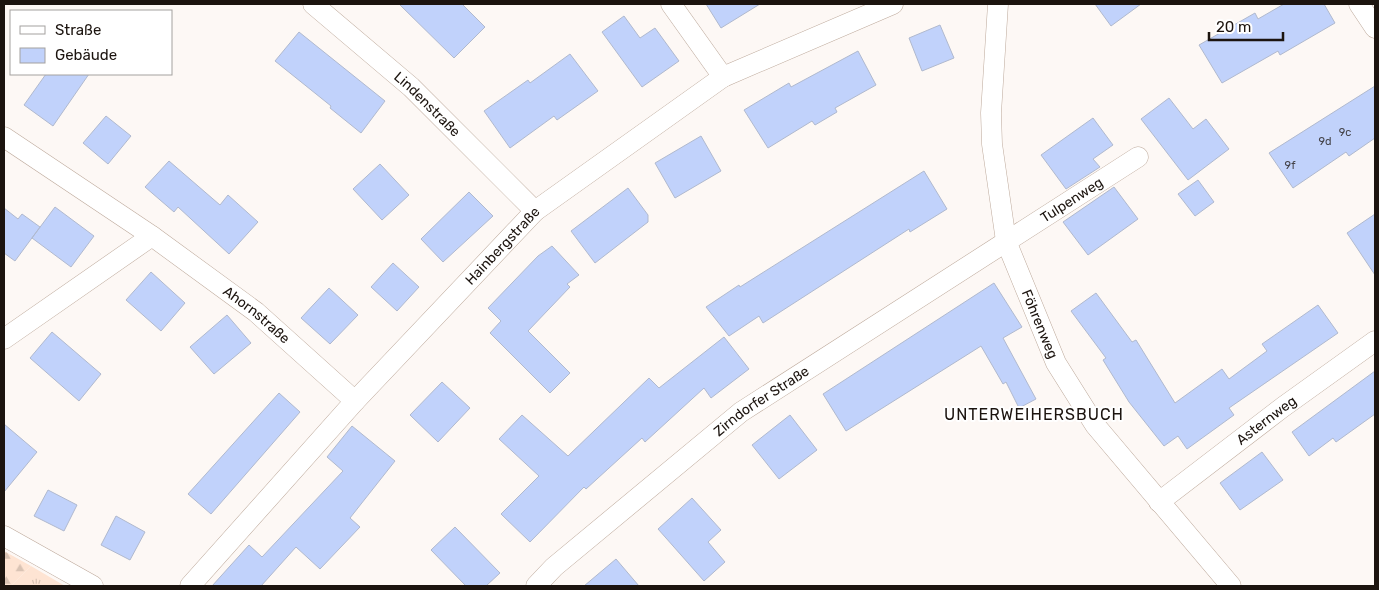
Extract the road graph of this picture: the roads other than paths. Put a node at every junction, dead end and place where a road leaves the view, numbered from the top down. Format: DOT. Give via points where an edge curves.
graph roads {
  1 [pos="313,4"];
  2 [pos="670,4"];
  3 [pos="893,4"];
  4 [pos="998,4"];
  5 [pos="1359,4"];
  6 [pos="1375,28"];
  7 [pos="722,77"];
  8 [pos="4,137"];
  9 [pos="1138,157"];
  10 [pos="535,211"];
  11 [pos="152,236"];
  12 [pos="1006,241"];
  13 [pos="4,340"];
  14 [pos="1375,341"];
  15 [pos="355,401"];
  16 [pos="1158,502"];
  17 [pos="4,536"];
  18 [pos="93,586"];
  19 [pos="190,586"];
  20 [pos="536,586"];
  21 [pos="1231,586"];
  1 -- 10 [label="street, Lindenstraße" via="411,87"];
  2 -- 7 [label="street"];
  3 -- 7 [label="street, Hainbergstraße"];
  4 -- 12 [label="street, Föhrenweg" via="992,144"];
  5 -- 6 [label="street"];
  7 -- 10 [label="street, Hainbergstraße"];
  8 -- 11 [label="street, Ahornstraße"];
  9 -- 12 [label="street, Tulpenweg"];
  10 -- 15 [label="street, Hainbergstraße"];
  11 -- 13 [label="street"];
  11 -- 15 [label="street, Ahornstraße" via="256,312"];
  12 -- 16 [label="street, Föhrenweg" via="1056,363 1095,425"];
  12 -- 20 [label="street, Zirndorfer Straße" via="741,412 554,567"];
  14 -- 16 [label="street, Asternweg"];
  15 -- 19 [label="street, Hainbergstraße"];
  16 -- 21 [label="street, Föhrenweg"];
  17 -- 18 [label="street"];
}
